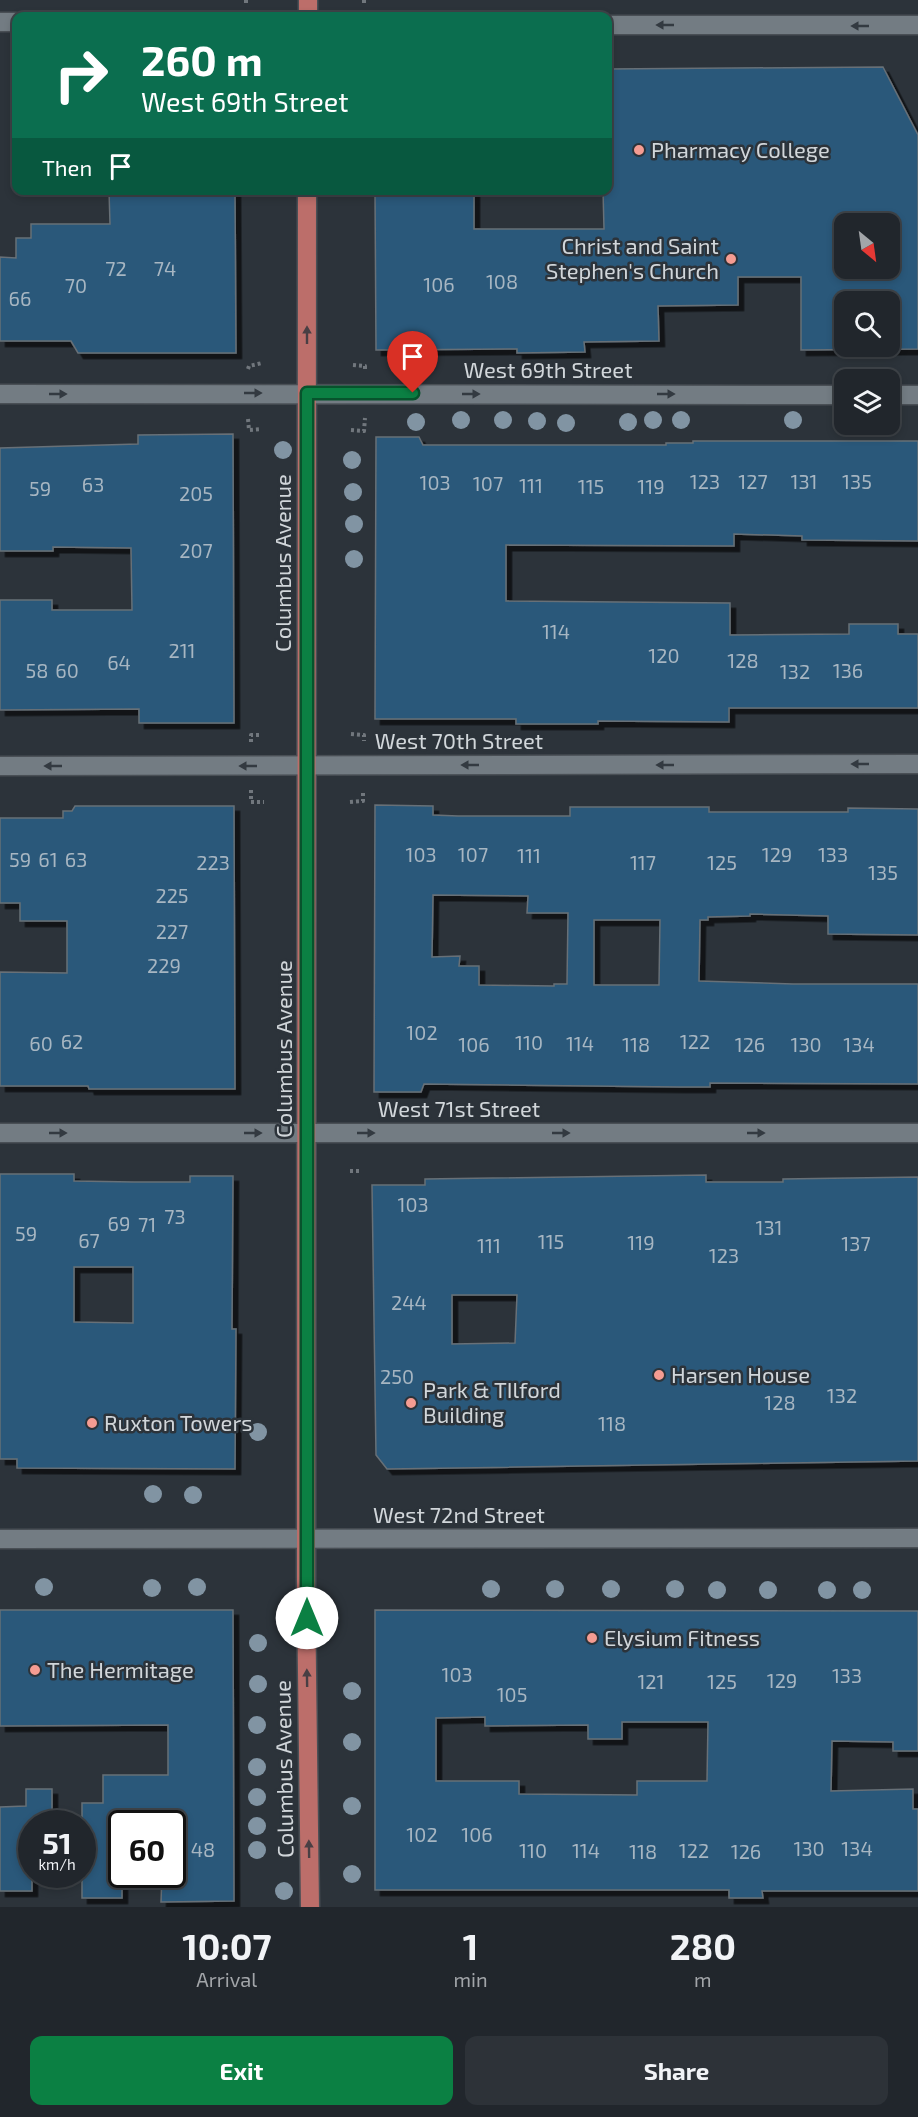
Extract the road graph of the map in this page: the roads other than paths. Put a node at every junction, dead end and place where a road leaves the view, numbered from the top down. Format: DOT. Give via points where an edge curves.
graph roads {
  1 [pos="612,25"];
  2 [pos="918,25"];
  3 [pos="307,195"];
  4 [pos="307,393"];
  5 [pos="0,394"];
  6 [pos="834,395"];
  7 [pos="900,395"];
  8 [pos="918,395"];
  9 [pos="918,764"];
  10 [pos="307,765"];
  11 [pos="0,766"];
  12 [pos="0,1133"];
  13 [pos="308,1133"];
  14 [pos="918,1134"];
  15 [pos="0,1539"];
  16 [pos="307,1539"];
  17 [pos="918,1539"];
  18 [pos="310,1907"];
  2 -- 1 [label="street, one-way"];
  4 -- 3 [label="main road, Columbus Avenue, one-way"];
  5 -- 4 [label="street, West 69th Street, one-way"];
  4 -- 6 [label="street, West 69th Street, one-way"];
  4 -- 10 [label="main road, Columbus Avenue"];
  7 -- 8 [label="street"];
  9 -- 10 [label="street, West 70th Street, one-way"];
  10 -- 11 [label="street, West 70th Street, one-way"];
  10 -- 13 [label="main road, Columbus Avenue"];
  12 -- 13 [label="street, West 71st Street, one-way"];
  13 -- 14 [label="street, West 71st Street, one-way"];
  13 -- 16 [label="main road, Columbus Avenue"];
  15 -- 16 [label="street, West 72nd Street"];
  16 -- 17 [label="street, West 72nd Street"];
  18 -- 16 [label="main road, Columbus Avenue, one-way"];
}
